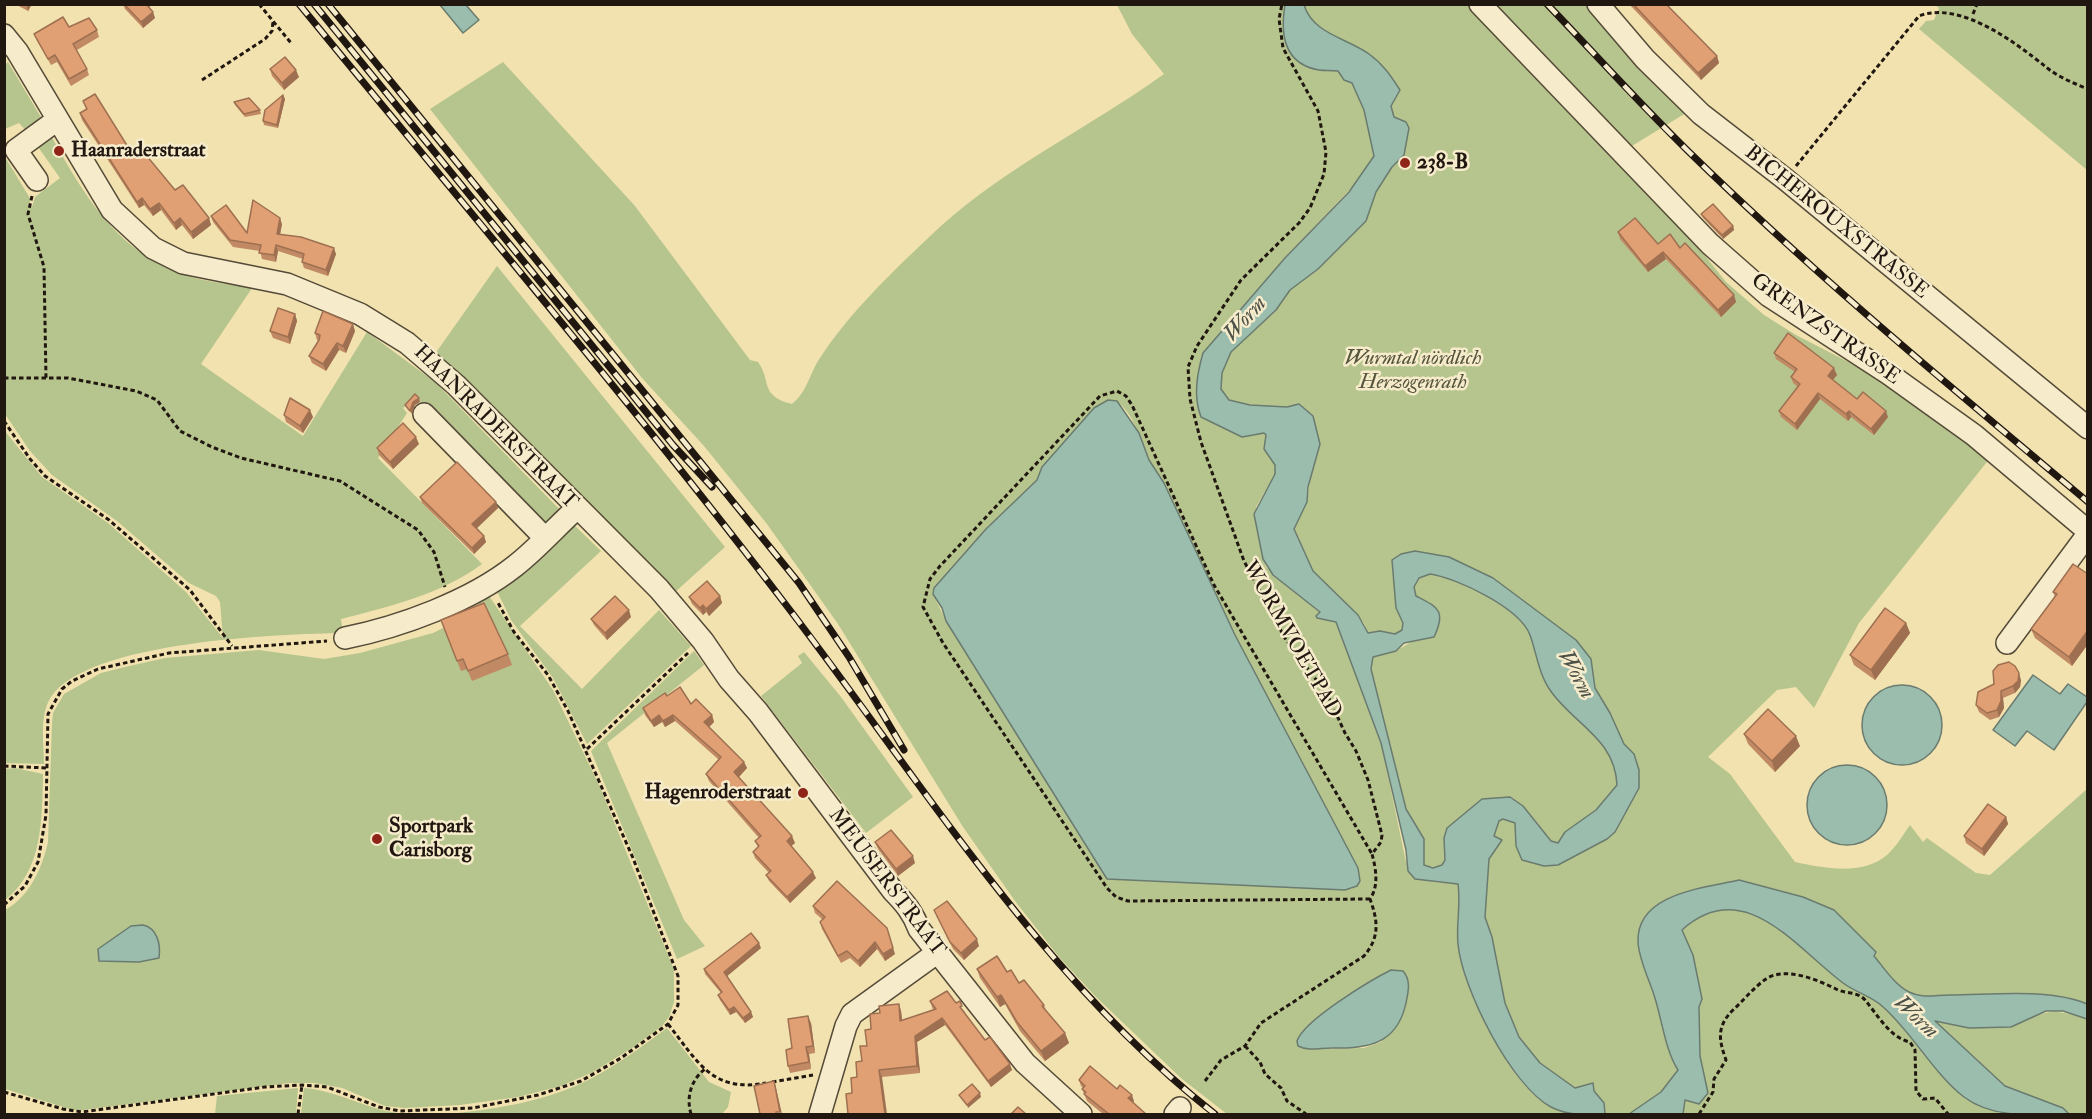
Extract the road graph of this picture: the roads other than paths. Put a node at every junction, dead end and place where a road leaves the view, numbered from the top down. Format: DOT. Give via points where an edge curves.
graph roads {
  1 [pos="1480,4"];
  2 [pos="1598,4"];
  3 [pos="4,35"];
  4 [pos="57,120"];
  5 [pos="37,180"];
  6 [pos="424,414"];
  7 [pos="2088,428"];
  8 [pos="576,508"];
  9 [pos="2088,532"];
  10 [pos="545,538"];
  11 [pos="345,638"];
  12 [pos="703,641"];
  13 [pos="2007,643"];
  14 [pos="938,952"];
  15 [pos="820,1114"];
  16 [pos="1081,1114"];
  1 -- 9 [label="street, GRENZSTRASSE" via="1710,244 1769,296 1965,428"];
  2 -- 7 [label="street, BICHEROUXSTRASSE" via="1701,114"];
  3 -- 4 [label="street, HAANRADERSTRAAT"];
  4 -- 5 [label="street" via="16,150"];
  4 -- 8 [label="street, HAANRADERSTRAAT" via="112,210 153,248 191,265 287,284 384,327 456,384"];
  6 -- 10 [label="street, HAANRADERSTRAAT"];
  8 -- 10 [label="street"];
  8 -- 12 [label="street, HAANRADERSTRAAT" via="659,589"];
  9 -- 13 [label="street"];
  10 -- 11 [label="street" via="488,584 391,625"];
  12 -- 14 [label="street, MEUSERSTRAAT" via="914,915 919,929"];
  14 -- 15 [label="street" via="852,1014"];
  14 -- 16 [label="street, MEUSERSTRAAT" via="1025,1063"];
}
